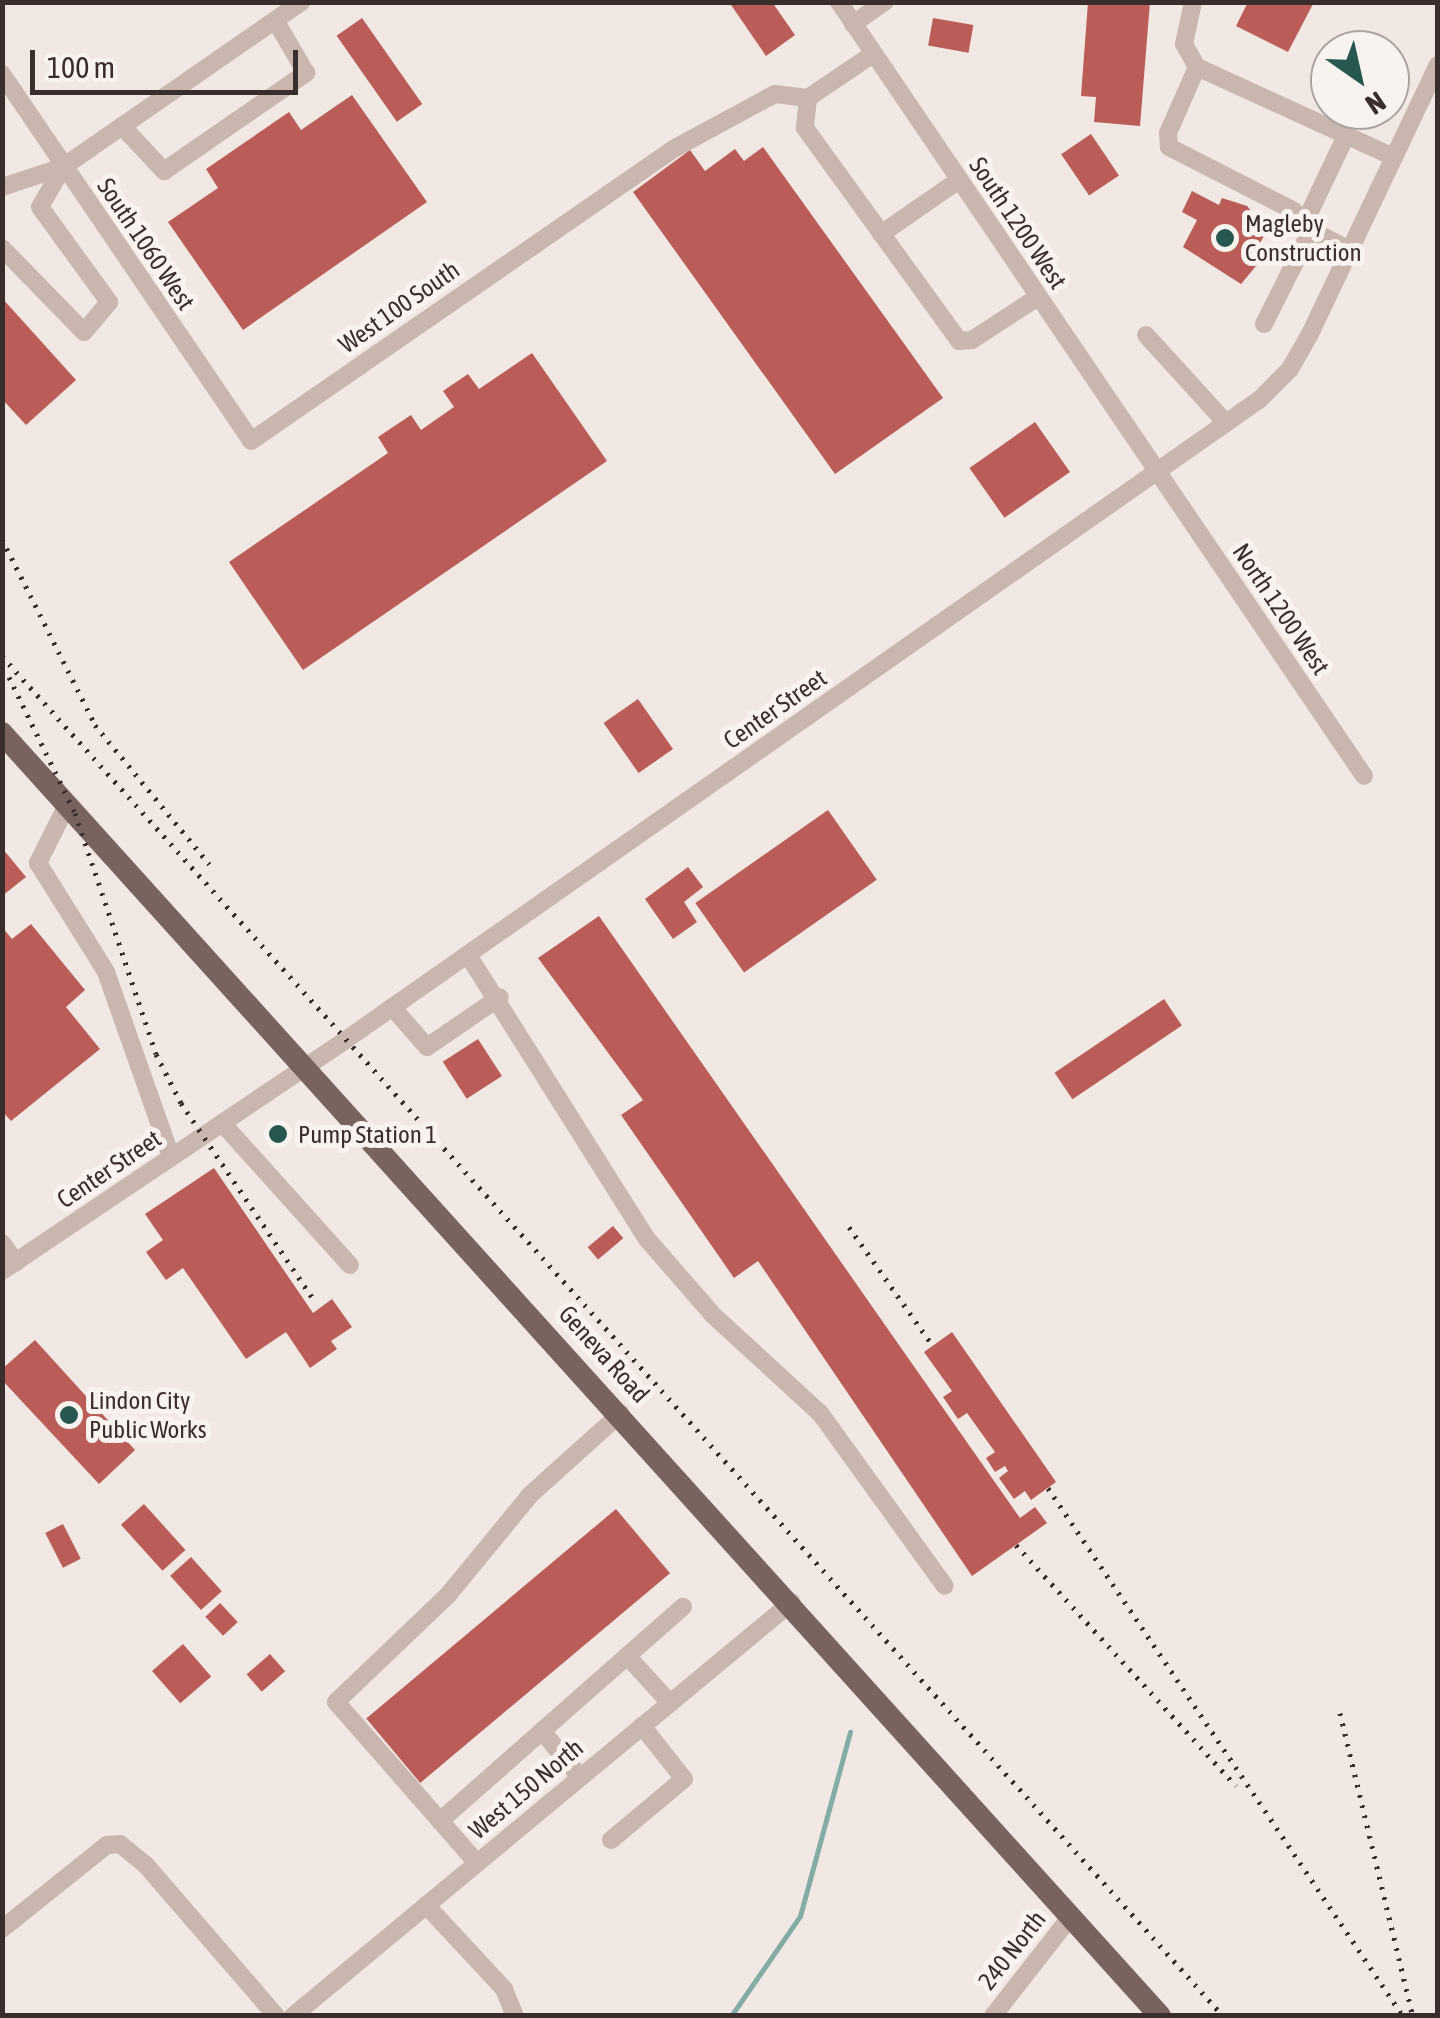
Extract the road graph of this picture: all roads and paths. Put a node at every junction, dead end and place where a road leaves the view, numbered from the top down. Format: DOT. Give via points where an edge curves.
graph roads {
  1 [pos="301,2"];
  2 [pos="838,2"];
  3 [pos="885,2"];
  4 [pos="1193,2"];
  5 [pos="275,20"];
  6 [pos="854,24"];
  7 [pos="873,54"];
  8 [pos="1438,65"];
  9 [pos="1197,67"];
  10 [pos="2,74"];
  11 [pos="808,98"];
  12 [pos="122,126"];
  13 [pos="1346,136"];
  14 [pos="1394,157"];
  15 [pos="63,166"];
  16 [pos="959,180"];
  17 [pos="2,187"];
  18 [pos="1307,228"];
  19 [pos="882,234"];
  20 [pos="2,248"];
  21 [pos="1350,250"];
  22 [pos="1038,297"];
  23 [pos="1264,324"];
  24 [pos="1146,335"];
  25 [pos="1226,422"];
  26 [pos="251,441"];
  27 [pos="1156,471"];
  28 [pos="2,732"];
  29 [pos="1364,776"];
  30 [pos="67,804"];
  31 [pos="468,955"];
  32 [pos="500,997"];
  33 [pos="392,1007"];
  34 [pos="307,1067"];
  35 [pos="222,1123"];
  36 [pos="171,1157"];
  37 [pos="2,1243"];
  38 [pos="350,1265"];
  39 [pos="9,1266"];
  40 [pos="621,1413"];
  41 [pos="946,1586"];
  42 [pos="792,1602"];
  43 [pos="683,1607"];
  44 [pos="628,1656"];
  45 [pos="670,1703"];
  46 [pos="642,1726"];
  47 [pos="542,1731"];
  48 [pos="580,1778"];
  49 [pos="440,1821"];
  50 [pos="611,1840"];
  51 [pos="477,1862"];
  52 [pos="426,1904"];
  53 [pos="1072,1916"];
  54 [pos="2,1929"];
  55 [pos="276,2016"];
  56 [pos="293,2016"];
  57 [pos="514,2016"];
  58 [pos="993,2016"];
  59 [pos="1160,2016"];
  1 -- 5 [label="street"];
  2 -- 6 [label="street, South 1200 West"];
  3 -- 6 [label="street"];
  4 -- 9 [label="street" via="1184,44"];
  5 -- 12 [label="street"];
  5 -- 12 [label="street" via="306,73 164,172"];
  6 -- 7 [label="street, South 1200 West"];
  7 -- 11 [label="street"];
  7 -- 16 [label="street, South 1200 West"];
  8 -- 14 [label="street, Center Street"];
  9 -- 13 [label="street"];
  9 -- 18 [label="street" via="1168,133 1169,146 1294,211"];
  10 -- 15 [label="street, South 1060 West"];
  11 -- 19 [label="street" via="805,128"];
  11 -- 26 [label="street, West 100 South" via="775,94 676,148"];
  12 -- 15 [label="street"];
  13 -- 14 [label="street"];
  13 -- 18 [label="street"];
  14 -- 21 [label="street, Center Street"];
  15 -- 17 [label="street"];
  15 -- 20 [label="street" via="40,207 109,302 84,332"];
  15 -- 26 [label="street, South 1060 West"];
  16 -- 19 [label="street"];
  16 -- 22 [label="street, South 1200 West"];
  18 -- 21 [label="street"];
  18 -- 23 [label="street"];
  19 -- 22 [label="street" via="959,341 972,340"];
  21 -- 25 [label="street, Center Street" via="1290,369"];
  22 -- 27 [label="street, South 1200 West"];
  24 -- 25 [label="street"];
  25 -- 27 [label="street, Center Street"];
  27 -- 29 [label="street, North 1200 West"];
  27 -- 31 [label="street, Center Street"];
  28 -- 30 [label="main road, Geneva Road"];
  30 -- 34 [label="main road, Geneva Road"];
  30 -- 36 [label="street" via="41,845 38,863 106,972"];
  31 -- 32 [label="street"];
  31 -- 33 [label="street, Center Street"];
  32 -- 33 [label="street" via="428,1047"];
  32 -- 41 [label="street" via="648,1240 714,1316 820,1413"];
  33 -- 34 [label="street, Center Street"];
  34 -- 35 [label="street, Center Street"];
  34 -- 40 [label="main road, Geneva Road"];
  35 -- 36 [label="street, Center Street"];
  35 -- 38 [label="street"];
  36 -- 39 [label="street, Center Street"];
  37 -- 39 [label="street"];
  40 -- 42 [label="main road, Geneva Road"];
  40 -- 49 [label="street" via="530,1496 448,1595 336,1702"];
  42 -- 45 [label="street, West 150 North"];
  42 -- 53 [label="main road, Geneva Road"];
  43 -- 44 [label="street"];
  44 -- 45 [label="street"];
  44 -- 47 [label="street"];
  45 -- 46 [label="street, West 150 North"];
  46 -- 48 [label="street, West 150 North"];
  46 -- 50 [label="street" via="684,1779"];
  47 -- 48 [label="street"];
  47 -- 49 [label="street"];
  48 -- 51 [label="street, West 150 North"];
  49 -- 51 [label="street"];
  51 -- 52 [label="street, West 150 North"];
  52 -- 56 [label="street, West 150 North"];
  52 -- 57 [label="street" via="504,1989"];
  53 -- 58 [label="street, 240 North"];
  53 -- 59 [label="main road, Geneva Road"];
  54 -- 55 [label="street" via="107,1845 120,1844 145,1864"];
}
